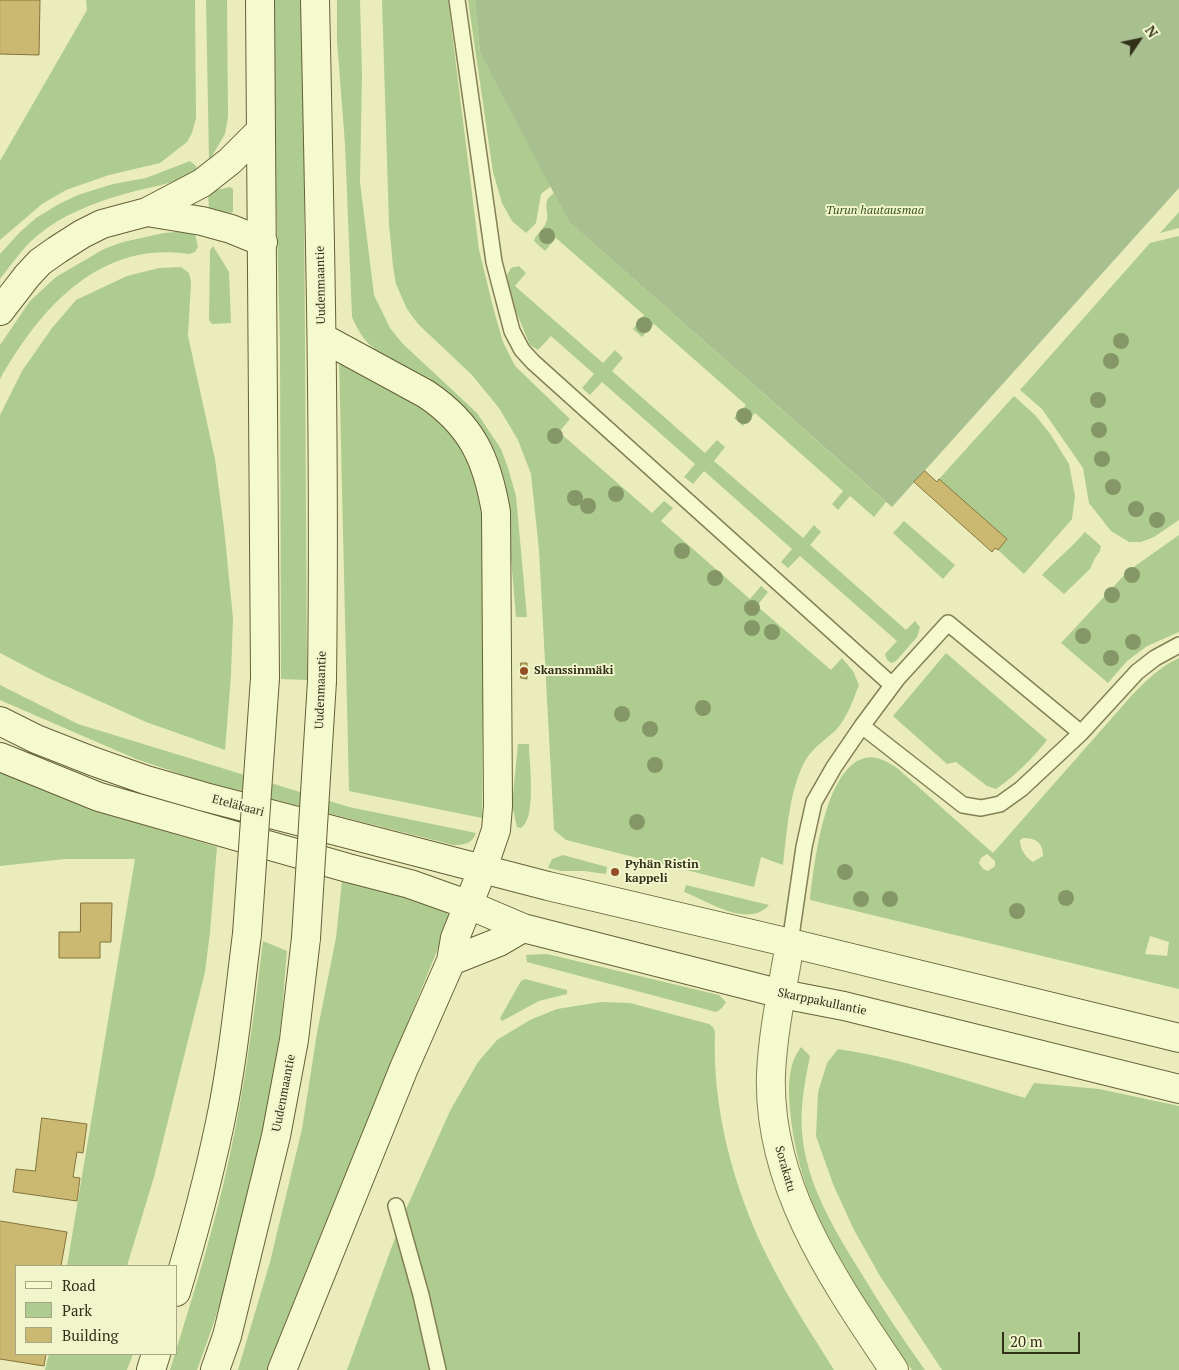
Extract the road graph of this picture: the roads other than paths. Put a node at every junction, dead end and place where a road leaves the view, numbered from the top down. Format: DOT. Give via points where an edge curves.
graph roads {
  1 [pos="260,0"];
  2 [pos="315,0"];
  3 [pos="457,0"];
  4 [pos="261,130"];
  5 [pos="147,212"];
  6 [pos="262,242"];
  7 [pos="0,311"];
  8 [pos="323,338"];
  9 [pos="1179,645"];
  10 [pos="892,685"];
  11 [pos="0,721"];
  12 [pos="862,726"];
  13 [pos="1080,733"];
  14 [pos="0,757"];
  15 [pos="484,868"];
  16 [pos="469,905"];
  17 [pos="523,928"];
  18 [pos="790,942"];
  19 [pos="451,961"];
  20 [pos="782,994"];
  21 [pos="1179,1038"];
  22 [pos="1179,1089"];
  23 [pos="396,1206"];
  24 [pos="178,1285"];
  25 [pos="156,1355"];
  26 [pos="150,1370"];
  27 [pos="215,1370"];
  28 [pos="282,1370"];
  29 [pos="438,1370"];
  30 [pos="894,1370"];
  1 -- 4 [label="main road"];
  2 -- 8 [label="main road, Uudenmaantie"];
  3 -- 10 [label="lane" via="494,262 512,331 522,350"];
  4 -- 5 [label="main road" via="202,183"];
  4 -- 6 [label="main road"];
  5 -- 6 [label="main road" via="230,229"];
  5 -- 7 [label="main road" via="102,224 57,250 40,262"];
  6 -- 24 [label="main road, bridge" via="265,678 247,934 234,1044 220,1122"];
  8 -- 15 [label="main road" via="439,402 475,442 488,471 496,512 498,806 496,830"];
  8 -- 27 [label="main road, Uudenmaantie, bridge" via="322,681 306,938 294,1040 276,1136 227,1336"];
  9 -- 13 [label="lane" via="1154,658 1137,672"];
  10 -- 12 [label="lane"];
  10 -- 13 [label="lane" via="948,623"];
  11 -- 15 [label="main road, Eteläkaari" via="36,739 146,780"];
  12 -- 13 [label="lane" via="963,805 981,808 1000,804 1021,789"];
  12 -- 18 [label="lane" via="814,802"];
  14 -- 16 [label="main road" via="99,797 410,884"];
  15 -- 16 [label="main road"];
  15 -- 18 [label="main road"];
  16 -- 17 [label="main road, Skarppakullantie"];
  16 -- 19 [label="main road"];
  17 -- 19 [label="main road" via="499,942"];
  17 -- 20 [label="main road, Skarppakullantie"];
  18 -- 20 [label="main road, Sorakatu"];
  18 -- 21 [label="main road"];
  19 -- 28 [label="main road"];
  20 -- 22 [label="main road, Skarppakullantie" via="844,1006"];
  20 -- 30 [label="main road, Sorakatu" via="771,1075 776,1134 790,1191 820,1253"];
  23 -- 29 [label="lane"];
  25 -- 26 [label="main road"];
}
